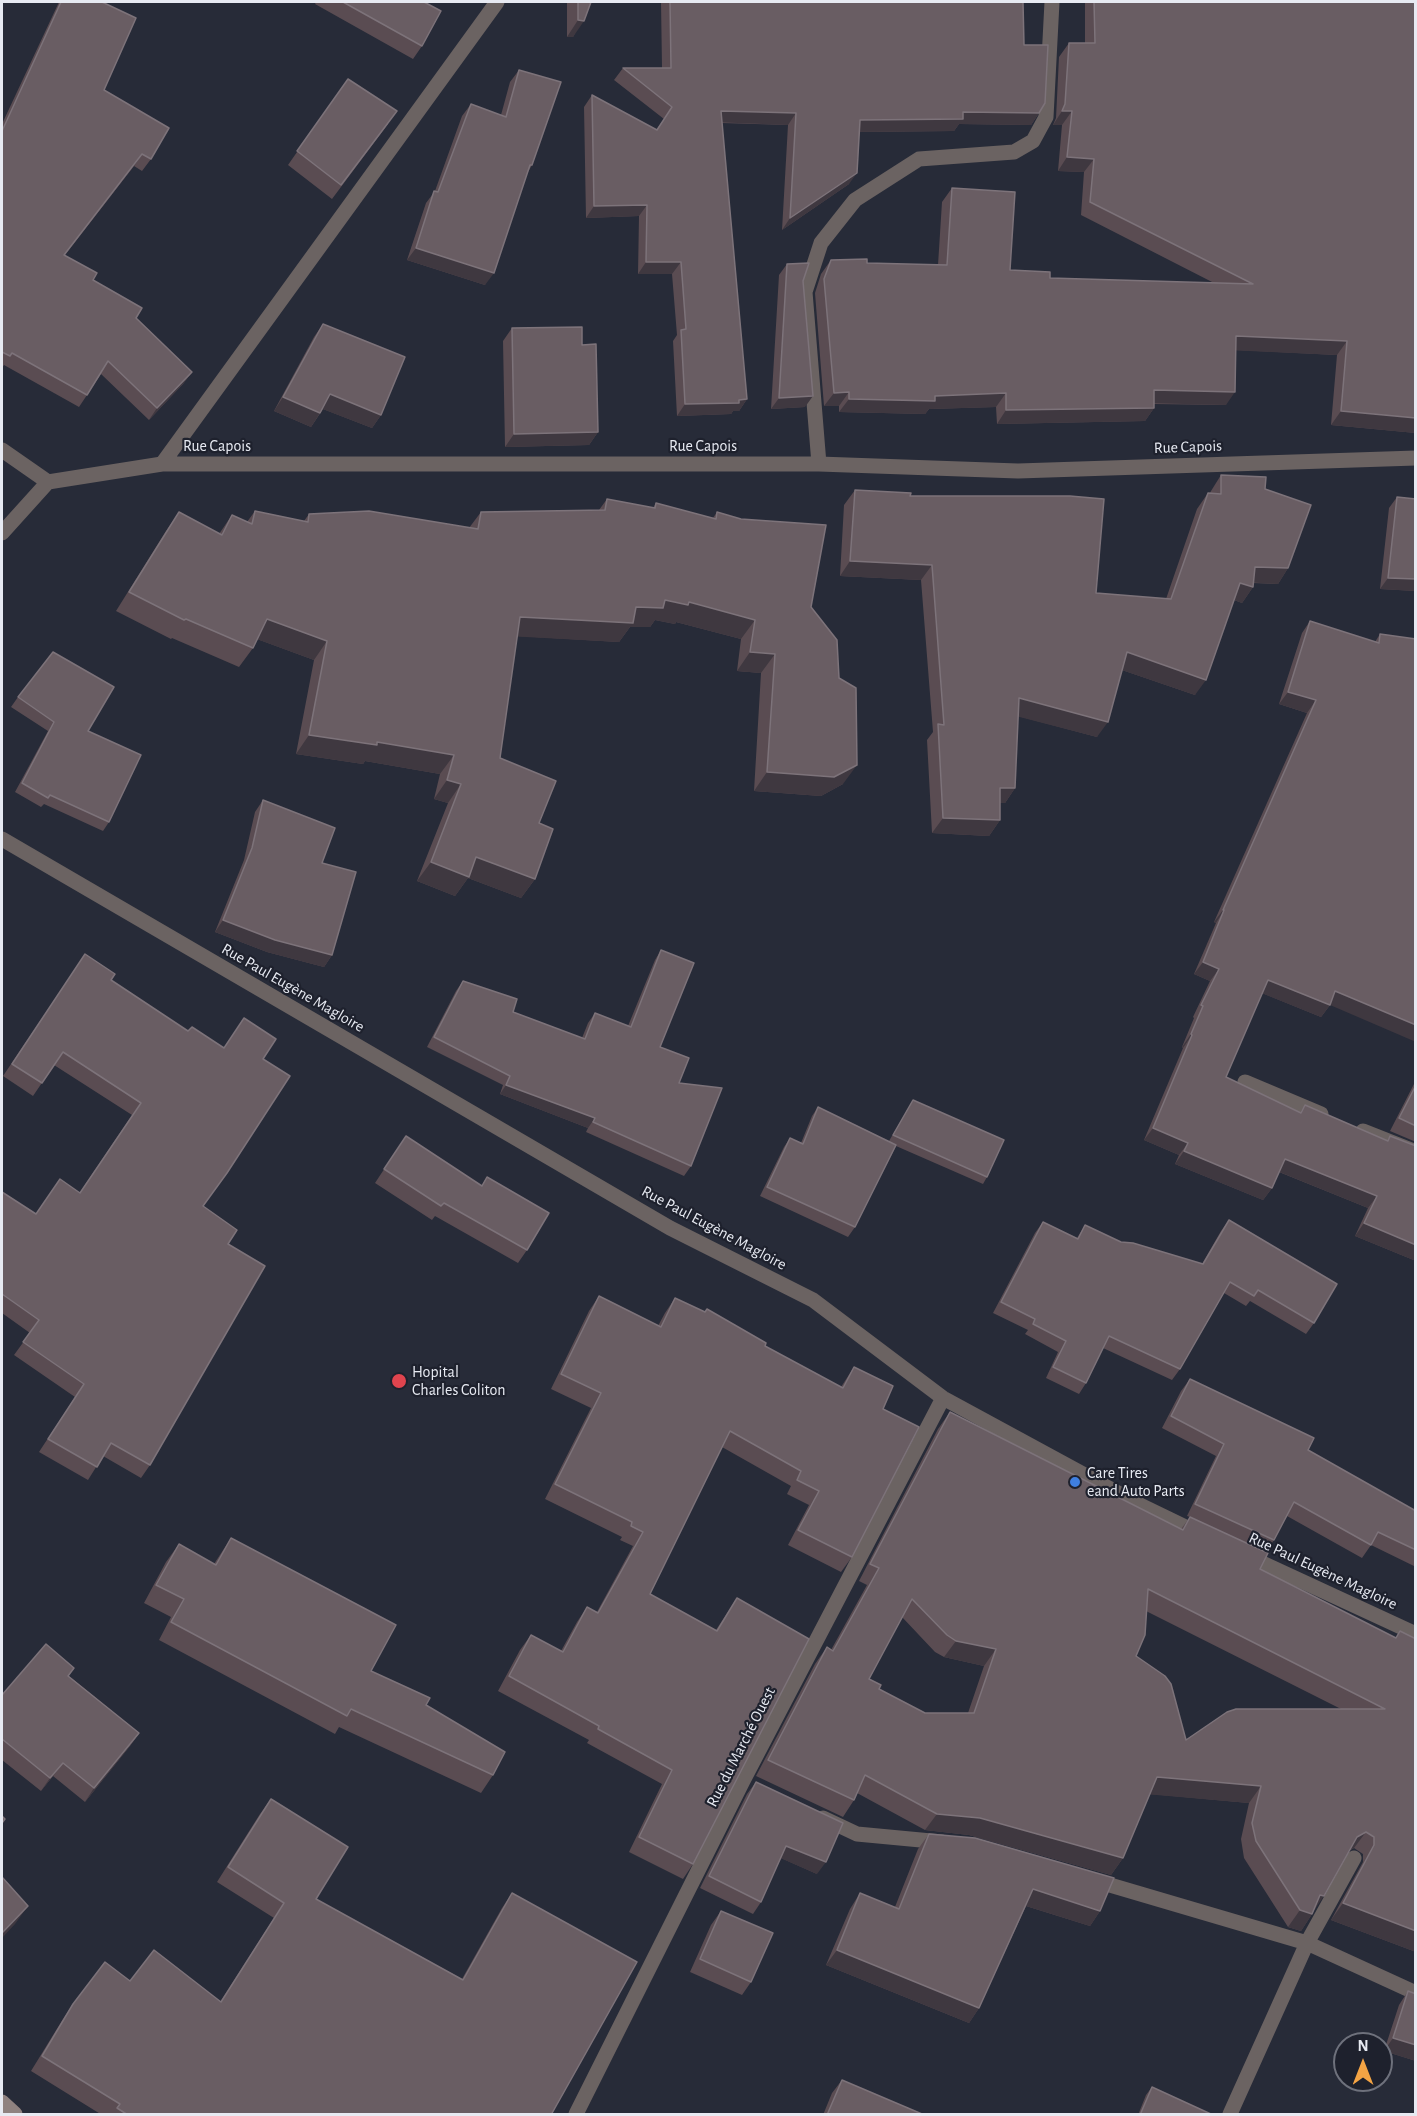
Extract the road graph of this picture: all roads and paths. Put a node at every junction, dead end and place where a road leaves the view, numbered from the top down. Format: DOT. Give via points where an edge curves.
graph roads {
  1 [pos="497,2"];
  2 [pos="1052,2"];
  3 [pos="2,450"];
  4 [pos="1416,458"];
  5 [pos="162,464"];
  6 [pos="819,464"];
  7 [pos="48,482"];
  8 [pos="2,533"];
  9 [pos="2,839"];
  10 [pos="1245,1082"];
  11 [pos="1330,1117"];
  12 [pos="1352,1126"];
  13 [pos="1416,1152"];
  14 [pos="943,1398"];
  15 [pos="1214,1540"];
  16 [pos="1235,1550"];
  17 [pos="1416,1634"];
  18 [pos="805,1810"];
  19 [pos="955,1843"];
  20 [pos="1354,1858"];
  21 [pos="1081,1876"];
  22 [pos="1307,1943"];
  23 [pos="1416,1993"];
  24 [pos="2,2102"];
  25 [pos="15,2115"];
  26 [pos="576,2115"];
  27 [pos="1230,2115"];
  1 -- 5 [label="street"];
  2 -- 6 [label="street" via="1046,117 1033,141 1014,152 919,159 855,200 821,243 805,292"];
  3 -- 7 [label="street"];
  4 -- 6 [label="street, Rue Capois" via="1018,471"];
  5 -- 6 [label="street, Rue Capois"];
  5 -- 7 [label="street, Rue Capois"];
  7 -- 8 [label="street"];
  9 -- 14 [label="street, Rue Paul Eugène Magloire" via="670,1228 813,1300"];
  10 -- 11 [label="street"];
  12 -- 13 [label="street"];
  14 -- 15 [label="street, Rue Paul Eugène Magloire" via="1142,1506"];
  14 -- 26 [label="street, Rue du Marché Ouest"];
  16 -- 17 [label="street, Rue Paul Eugène Magloire"];
  18 -- 19 [label="street" via="857,1834"];
  20 -- 22 [label="street"];
  21 -- 22 [label="street"];
  22 -- 23 [label="street"];
  22 -- 27 [label="street"];
  24 -- 25 [label="main road"];
}
